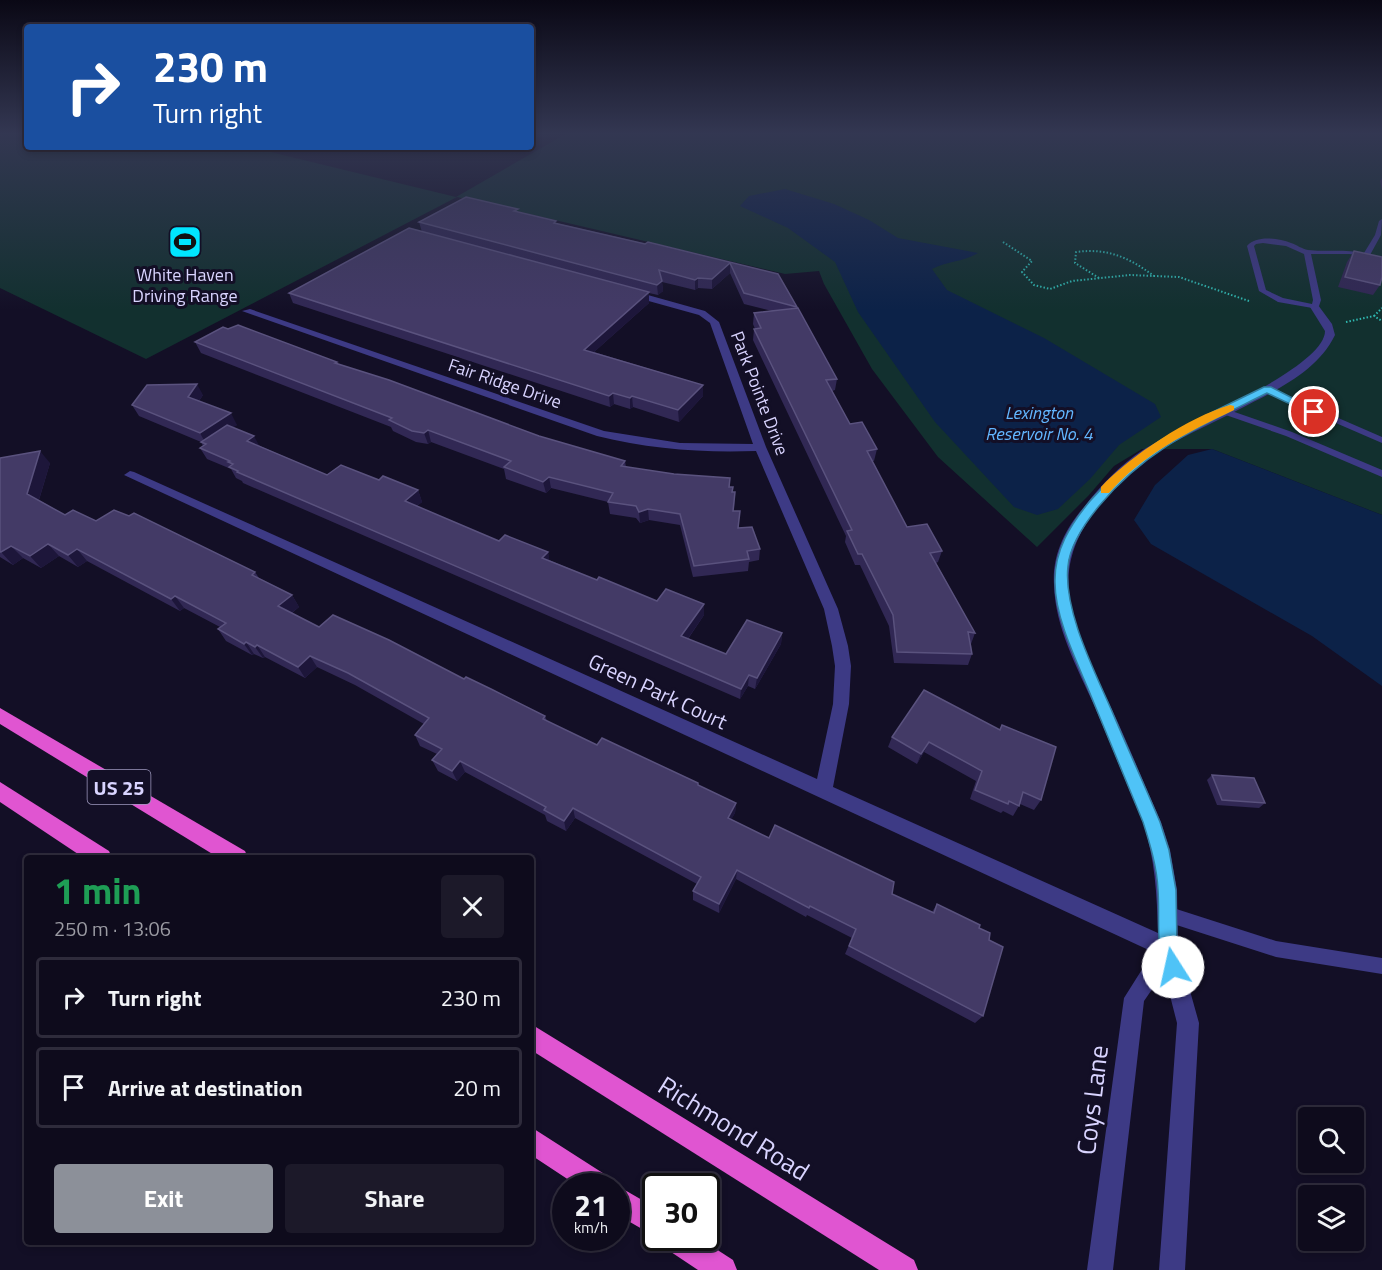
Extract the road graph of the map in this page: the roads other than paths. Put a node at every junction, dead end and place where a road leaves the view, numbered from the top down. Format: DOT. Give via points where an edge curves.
graph roads {
  1 [pos="1382,221"];
  2 [pos="1305,252"];
  3 [pos="1366,256"];
  4 [pos="1382,260"];
  5 [pos="623,291"];
  6 [pos="1315,307"];
  7 [pos="247,311"];
  8 [pos="1267,390"];
  9 [pos="1223,411"];
  10 [pos="1382,440"];
  11 [pos="760,447"];
  12 [pos="1382,474"];
  13 [pos="130,475"];
  14 [pos="0,716"];
  15 [pos="0,791"];
  16 [pos="823,791"];
  17 [pos="97,855"];
  18 [pos="233,855"];
  19 [pos="1167,914"];
  20 [pos="1168,948"];
  21 [pos="1382,966"];
  22 [pos="534,1038"];
  23 [pos="534,1142"];
  24 [pos="580,1173"];
  25 [pos="694,1251"];
  26 [pos="723,1270"];
  27 [pos="904,1270"];
  28 [pos="1100,1270"];
  29 [pos="1172,1270"];
  1 -- 3 [label="lane"];
  2 -- 3 [label="lane"];
  2 -- 6 [label="lane" via="1310,258"];
  2 -- 6 [label="lane" via="1274,242 1254,242 1250,246 1263,291 1281,300"];
  3 -- 4 [label="lane"];
  5 -- 11 [label="street, Park Pointe Drive" via="702,313 714,322"];
  6 -- 8 [label="street" via="1330,335 1321,354"];
  7 -- 11 [label="street, Fair Ridge Drive" via="601,434 684,448"];
  8 -- 9 [label="street"];
  8 -- 10 [label="lane"];
  9 -- 12 [label="lane"];
  9 -- 19 [label="street" via="1151,450 1116,478 1082,518 1065,549 1061,566 1061,586 1074,640 1161,850"];
  11 -- 16 [label="street, Park Pointe Drive" via="831,609 840,646 841,704"];
  13 -- 16 [label="street, Green Park Court"];
  14 -- 18 [label="highway, US 25"];
  15 -- 17 [label="highway"];
  16 -- 20 [label="street, Green Park Court"];
  19 -- 20 [label="street"];
  19 -- 21 [label="lane" via="1276,949"];
  20 -- 28 [label="street, Coys Lane" via="1134,998"];
  20 -- 29 [label="street" via="1188,1023"];
  22 -- 27 [label="highway, Richmond Road"];
  23 -- 24 [label="highway"];
  25 -- 26 [label="highway"];
}
